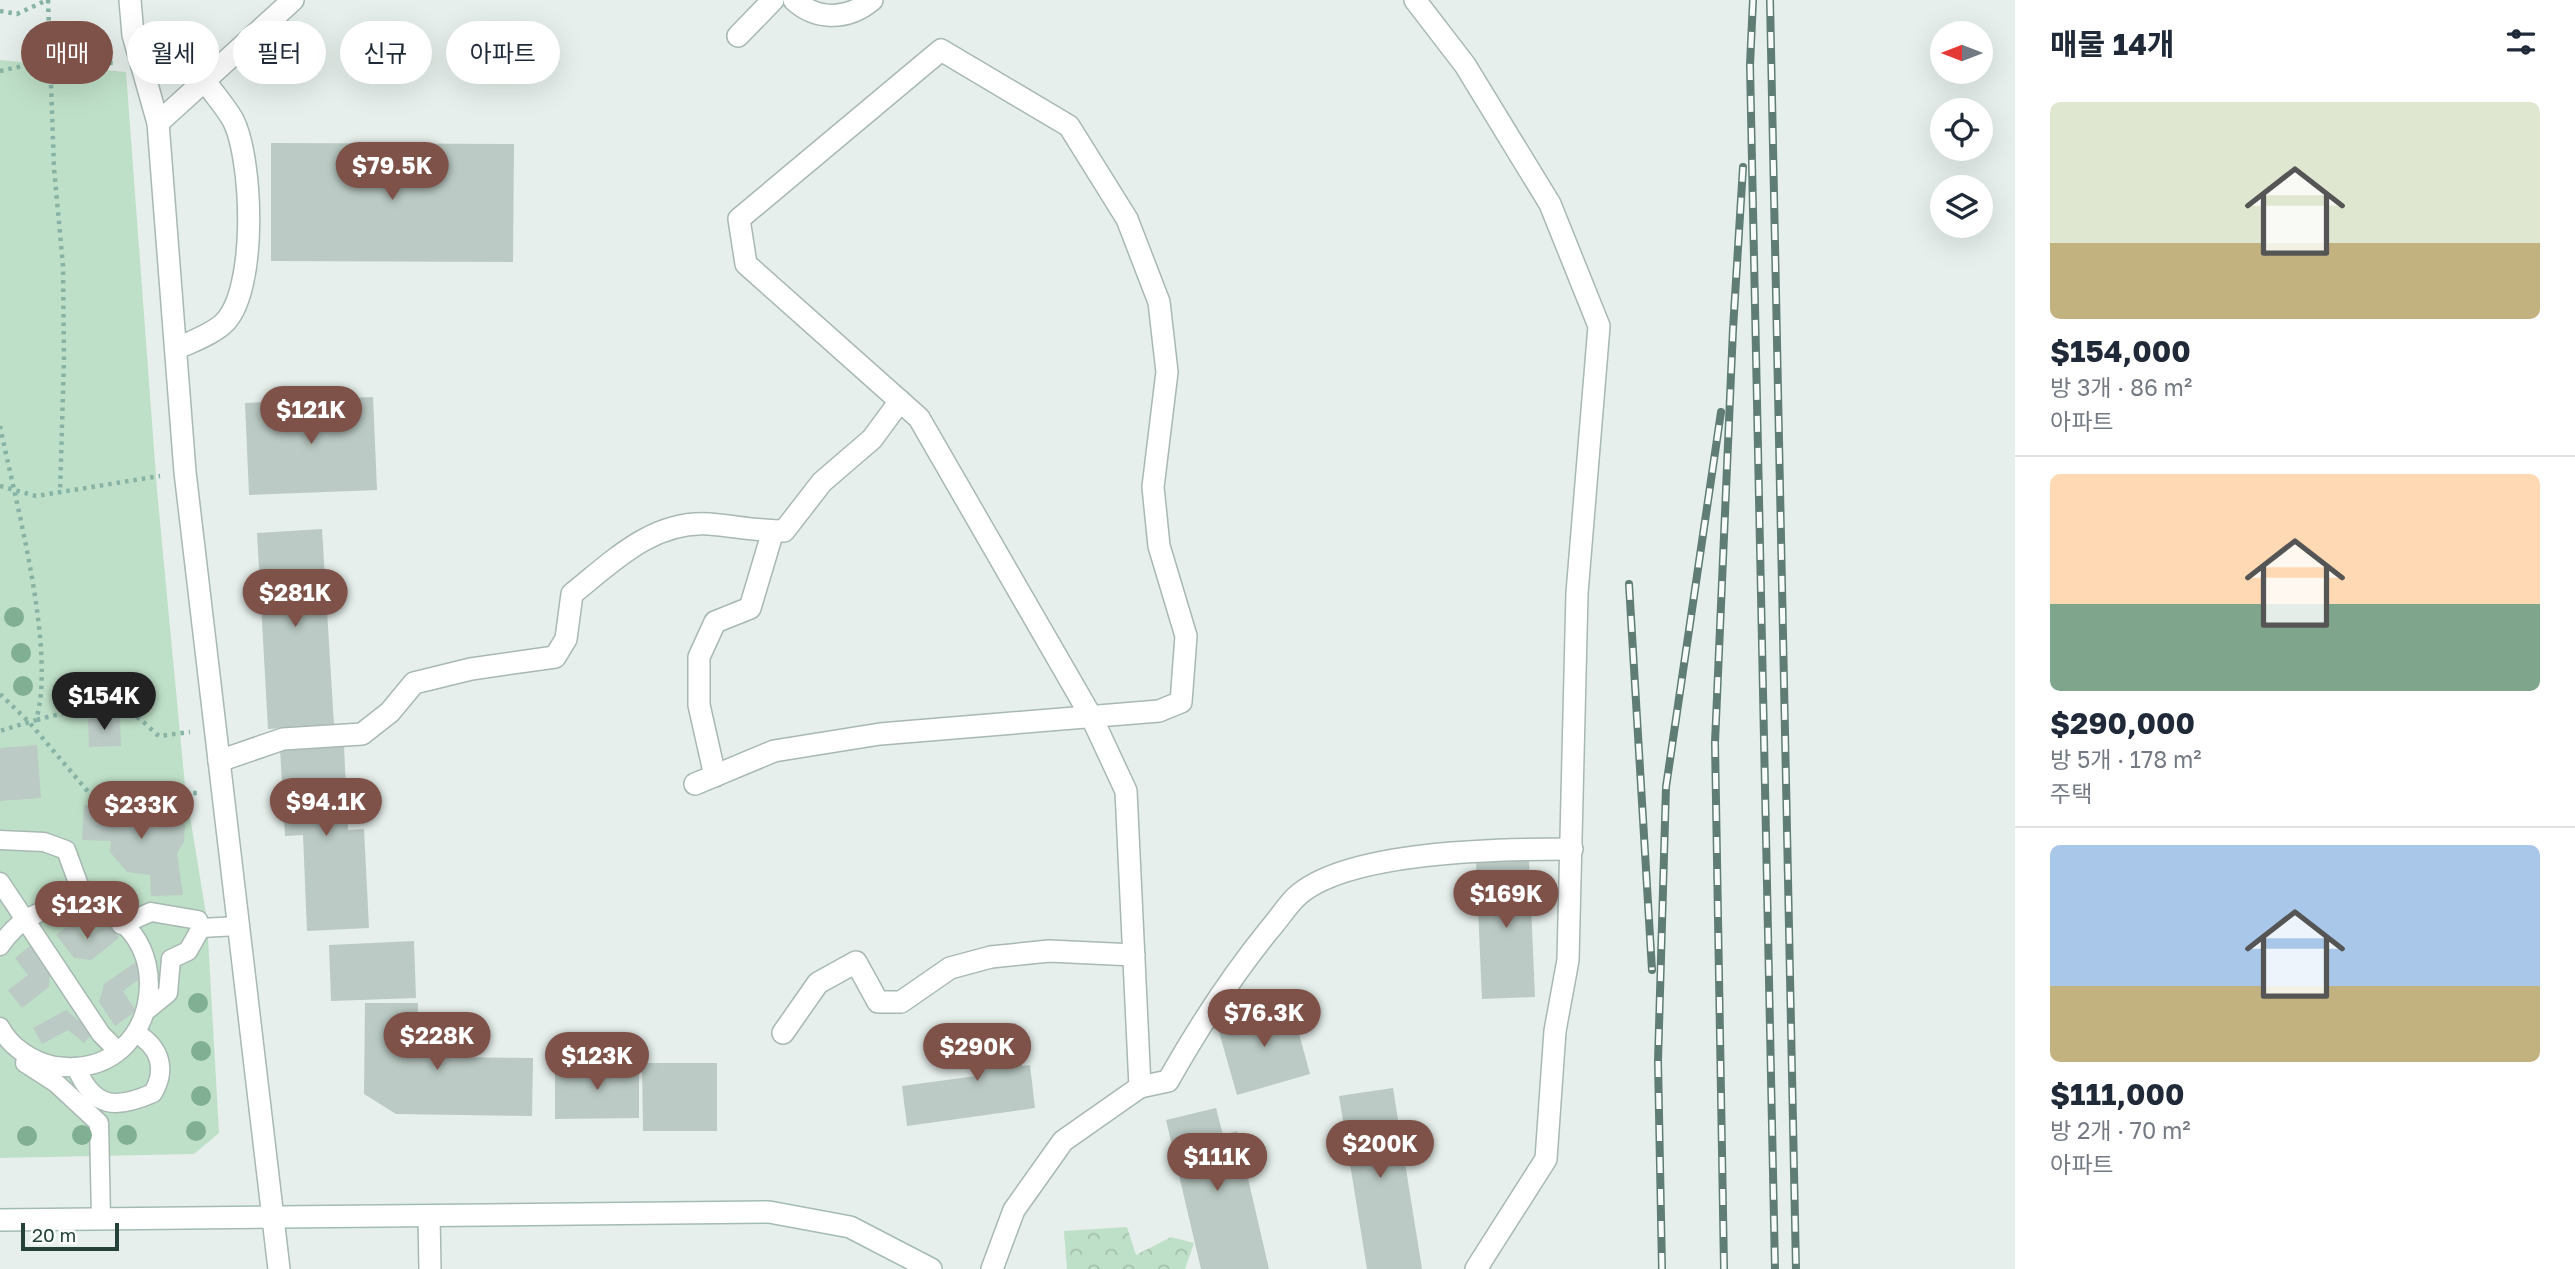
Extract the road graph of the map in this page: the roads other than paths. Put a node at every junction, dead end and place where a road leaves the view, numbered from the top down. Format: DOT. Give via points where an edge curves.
graph roads {
  1 [pos="130,0"];
  2 [pos="293,0"];
  3 [pos="773,0"];
  4 [pos="794,0"];
  5 [pos="872,0"];
  6 [pos="1415,0"];
  7 [pos="738,36"];
  8 [pos="219,67"];
  9 [pos="201,84"];
  10 [pos="208,84"];
  11 [pos="158,123"];
  12 [pos="176,349"];
  13 [pos="900,401"];
  14 [pos="773,531"];
  15 [pos="1092,718"];
  16 [pos="219,761"];
  17 [pos="715,776"];
  18 [pos="695,785"];
  19 [pos="0,840"];
  20 [pos="1572,849"];
  21 [pos="0,882"];
  22 [pos="86,907"];
  23 [pos="26,919"];
  24 [pos="121,925"];
  25 [pos="238,926"];
  26 [pos="201,928"];
  27 [pos="0,946"];
  28 [pos="1134,955"];
  29 [pos="147,1010"];
  30 [pos="0,1027"];
  31 [pos="136,1033"];
  32 [pos="783,1033"];
  33 [pos="0,1045"];
  34 [pos="118,1051"];
  35 [pos="76,1067"];
  36 [pos="1140,1087"];
  37 [pos="429,1216"];
  38 [pos="272,1218"];
  39 [pos="101,1219"];
  40 [pos="0,1220"];
  41 [pos="279,1269"];
  42 [pos="430,1269"];
  43 [pos="931,1269"];
  44 [pos="992,1269"];
  45 [pos="1476,1269"];
  1 -- 11 [label="street" via="134,36"];
  2 -- 8 [label="street"];
  3 -- 7 [label="street"];
  4 -- 5 [label="street" via="810,14 841,15"];
  6 -- 20 [label="street" via="1465,65 1550,204 1599,326 1577,593"];
  9 -- 11 [label="street"];
  10 -- 12 [label="street" via="234,122 249,210 249,257 241,291 224,324"];
  11 -- 12 [label="street"];
  12 -- 16 [label="street" via="185,472"];
  13 -- 14 [label="street" via="872,439 822,482 784,531"];
  13 -- 15 [label="street" via="919,418"];
  13 -- 15 [label="street" via="746,264 739,219 941,50 1069,126 1127,219 1159,302 1167,372 1153,487 1159,546 1186,636 1181,702 1159,711"];
  14 -- 16 [label="street" via="706,523 653,532 572,594 566,639 555,657 471,668 414,683 390,712 362,734 283,739"];
  14 -- 17 [label="street" via="750,608 715,622 699,657 699,705"];
  15 -- 17 [label="street" via="880,734 774,751"];
  15 -- 28 [label="street" via="1126,791"];
  16 -- 25 [label="street"];
  17 -- 18 [label="street"];
  19 -- 22 [label="lane" via="44,842 66,850"];
  20 -- 36 [label="street" via="1502,849 1372,864 1333,875 1297,896 1253,950 1201,1022 1168,1081"];
  20 -- 45 [label="street" via="1568,960 1555,1031 1546,1158"];
  21 -- 23 [label="lane"];
  22 -- 23 [label="lane" via="59,905"];
  22 -- 24 [label="lane"];
  23 -- 27 [label="lane"];
  23 -- 34 [label="lane" via="101,1034"];
  24 -- 26 [label="lane" via="151,912 198,920"];
  24 -- 29 [label="lane" via="134,936 146,959 151,984"];
  25 -- 26 [label="lane"];
  25 -- 38 [label="street"];
  26 -- 29 [label="lane" via="188,951 171,959 168,993"];
  28 -- 32 [label="street" via="1049,951 991,957 950,968 901,1002 878,1002 856,962 818,983"];
  28 -- 36 [label="street"];
  29 -- 31 [label="lane"];
  30 -- 35 [label="lane" via="22,1053 46,1064"];
  31 -- 34 [label="lane"];
  31 -- 35 [label="lane" via="150,1041 159,1056 161,1079 153,1093 116,1106 97,1098 83,1084"];
  33 -- 39 [label="lane" via="56,1083 99,1123"];
  34 -- 35 [label="lane"];
  36 -- 44 [label="street" via="1063,1141 1014,1210"];
  37 -- 38 [label="street"];
  37 -- 42 [label="street"];
  37 -- 43 [label="street" via="769,1212 850,1227"];
  38 -- 39 [label="street"];
  38 -- 41 [label="street"];
  39 -- 40 [label="street"];
}
